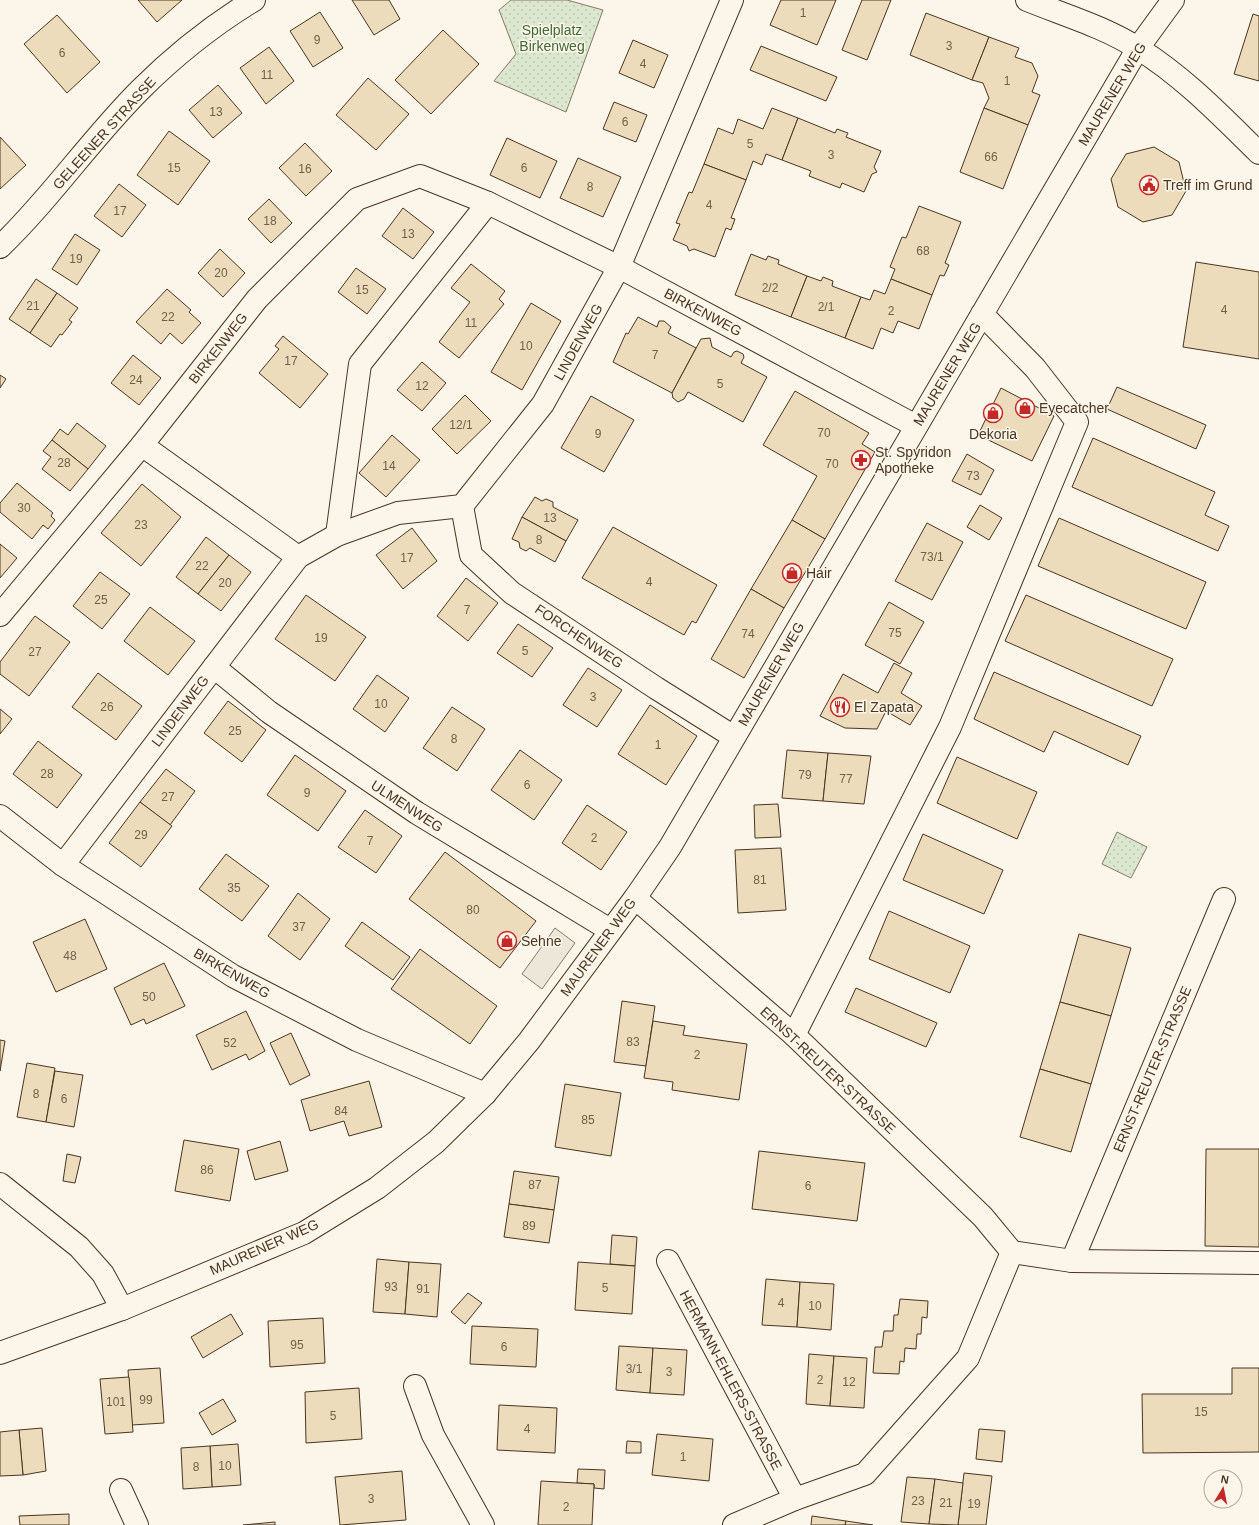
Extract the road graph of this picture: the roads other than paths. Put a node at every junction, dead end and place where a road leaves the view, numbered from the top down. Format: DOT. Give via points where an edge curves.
graph roads {
  1 [pos="254,0"];
  2 [pos="732,0"];
  3 [pos="1027,0"];
  4 [pos="1173,0"];
  5 [pos="1138,48"];
  6 [pos="1259,153"];
  7 [pos="488,203"];
  8 [pos="0,246"];
  9 [pos="619,267"];
  10 [pos="982,314"];
  11 [pos="916,426"];
  12 [pos="142,445"];
  13 [pos="462,506"];
  14 [pos="336,535"];
  15 [pos="298,557"];
  16 [pos="0,615"];
  17 [pos="214,667"];
  18 [pos="734,737"];
  19 [pos="0,816"];
  20 [pos="63,866"];
  21 [pos="634,898"];
  22 [pos="1224,899"];
  23 [pos="610,930"];
  24 [pos="794,1035"];
  25 [pos="485,1094"];
  26 [pos="0,1184"];
  27 [pos="1012,1252"];
  28 [pos="668,1261"];
  29 [pos="1072,1261"];
  30 [pos="1259,1263"];
  31 [pos="122,1309"];
  32 [pos="0,1353"];
  33 [pos="415,1386"];
  34 [pos="121,1490"];
  35 [pos="794,1499"];
  36 [pos="137,1525"];
  37 [pos="483,1525"];
  38 [pos="734,1525"];
  1 -- 8 [label="street, GELEENER STRASSE" via="171,60 108,125 29,219"];
  2 -- 9 [label="street, LINDENWEG"];
  3 -- 5 [label="street" via="1107,32"];
  4 -- 5 [label="street, MAURENER WEG"];
  5 -- 6 [label="street" via="1204,99"];
  5 -- 10 [label="street, MAURENER WEG"];
  7 -- 9 [label="street, BIRKENWEG"];
  7 -- 12 [label="street, BIRKENWEG" via="420,176 356,199 256,299"];
  7 -- 14 [label="street" via="360,364"];
  9 -- 11 [label="street, BIRKENWEG"];
  9 -- 13 [label="street, LINDENWEG" via="544,404"];
  10 -- 11 [label="street, MAURENER WEG"];
  10 -- 24 [label="street, MAURENER WEG" via="1035,368 1077,422 950,727"];
  11 -- 18 [label="street, MAURENER WEG"];
  12 -- 15 [label="street"];
  12 -- 16 [label="street, BIRKENWEG"];
  13 -- 14 [label="street, LINDENWEG" via="398,513"];
  13 -- 18 [label="street, FORCHENWEG" via="471,555 512,593"];
  14 -- 15 [label="street, LINDENWEG"];
  15 -- 17 [label="street, LINDENWEG"];
  17 -- 20 [label="street, LINDENWEG"];
  17 -- 23 [label="street, ULMENWEG" via="269,712 417,813"];
  18 -- 21 [label="street, MAURENER WEG" via="670,847"];
  19 -- 20 [label="street, BIRKENWEG"];
  20 -- 25 [label="street, BIRKENWEG" via="233,976 357,1040"];
  21 -- 23 [label="street, MAURENER WEG"];
  21 -- 24 [label="street, ERNST-REUTER-STRASSE"];
  22 -- 29 [label="street, ERNST-REUTER-STRASSE"];
  23 -- 25 [label="street, MAURENER WEG" via="529,1041"];
  24 -- 27 [label="street, ERNST-REUTER-STRASSE" via="982,1218"];
  25 -- 31 [label="street, MAURENER WEG" via="436,1142 377,1188 304,1233"];
  26 -- 31 [label="street" via="79,1247 103,1274"];
  27 -- 29 [label="street"];
  27 -- 35 [label="street" via="968,1358 865,1474"];
  28 -- 35 [label="street, HERMANN-EHLERS-STRASSE"];
  29 -- 30 [label="street"];
  31 -- 32 [label="street, MAURENER WEG"];
  33 -- 37 [label="street" via="433,1435"];
  34 -- 36 [label="street"];
  35 -- 38 [label="street"];
}
